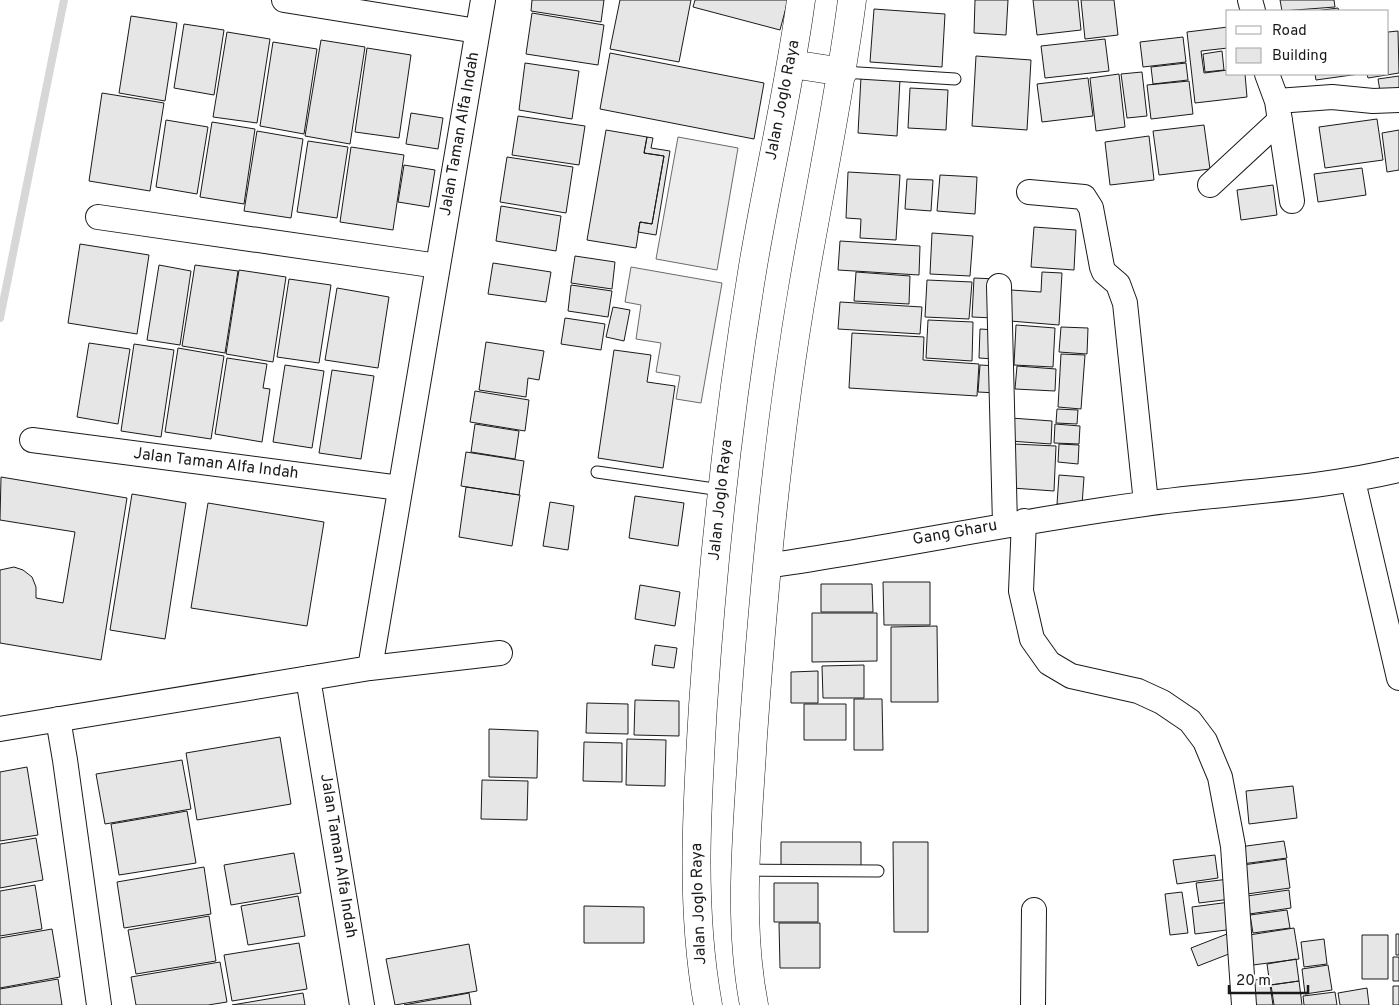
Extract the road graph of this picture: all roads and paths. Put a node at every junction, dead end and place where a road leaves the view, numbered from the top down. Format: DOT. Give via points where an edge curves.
graph roads {
  1 [pos="284,0"];
  2 [pos="483,0"];
  3 [pos="801,0"];
  4 [pos="852,0"];
  5 [pos="477,32"];
  6 [pos="792,64"];
  7 [pos="843,72"];
  8 [pos="1267,75"];
  9 [pos="955,79"];
  10 [pos="1399,100"];
  11 [pos="1279,111"];
  12 [pos="1210,186"];
  13 [pos="1029,192"];
  14 [pos="1292,201"];
  15 [pos="98,217"];
  16 [pos="438,266"];
  17 [pos="1000,286"];
  18 [pos="32,440"];
  19 [pos="1399,470"];
  20 [pos="597,472"];
  21 [pos="1353,481"];
  22 [pos="400,488"];
  23 [pos="721,490"];
  24 [pos="1146,503"];
  25 [pos="1015,523"];
  26 [pos="766,566"];
  27 [pos="500,653"];
  28 [pos="370,668"];
  29 [pos="308,678"];
  30 [pos="1399,678"];
  31 [pos="58,719"];
  32 [pos="0,729"];
  33 [pos="744,870"];
  34 [pos="878,871"];
  35 [pos="1034,910"];
  36 [pos="99,1005"];
  37 [pos="362,1005"];
  38 [pos="708,1005"];
  39 [pos="754,1005"];
  40 [pos="1033,1005"];
  41 [pos="1244,1005"];
  1 -- 5 [label="street, Jalan Taman Alfa Indah"];
  2 -- 5 [label="street, Jalan Taman Alfa Indah"];
  3 -- 6 [label="main road, Jalan Joglo Raya"];
  4 -- 7 [label="main road"];
  5 -- 16 [label="street, Jalan Taman Alfa Indah"];
  6 -- 7 [label="main road"];
  6 -- 23 [label="main road, Jalan Joglo Raya" via="753,265"];
  7 -- 9 [label="lane"];
  7 -- 26 [label="main road" via="804,282"];
  8 -- 11 [label="street"];
  10 -- 11 [label="street" via="1332,97"];
  11 -- 12 [label="street"];
  11 -- 14 [label="street"];
  13 -- 24 [label="street" via="1084,198 1091,208 1102,267 1118,284 1125,303"];
  15 -- 16 [label="street"];
  16 -- 22 [label="street, Jalan Taman Alfa Indah"];
  17 -- 25 [label="street"];
  18 -- 22 [label="street, Jalan Taman Alfa Indah"];
  19 -- 21 [label="street, Gang Gharu"];
  20 -- 23 [label="lane"];
  21 -- 24 [label="street, Gang Gharu"];
  21 -- 30 [label="street"];
  22 -- 28 [label="street, Jalan Taman Alfa Indah"];
  23 -- 38 [label="main road, Jalan Joglo Raya" via="708,626 695,876 702,976"];
  24 -- 25 [label="street, Gang Gharu"];
  25 -- 26 [label="street, Gang Gharu"];
  25 -- 41 [label="street" via="1021,590 1032,639 1049,663 1071,676 1138,690 1190,721 1205,741 1220,777 1233,846"];
  26 -- 33 [label="main road"];
  27 -- 28 [label="street"];
  28 -- 29 [label="street"];
  29 -- 31 [label="street"];
  29 -- 37 [label="street, Jalan Taman Alfa Indah"];
  31 -- 32 [label="street"];
  31 -- 36 [label="street"];
  33 -- 34 [label="lane"];
  33 -- 39 [label="main road" via="748,974"];
  35 -- 40 [label="street"];
}
